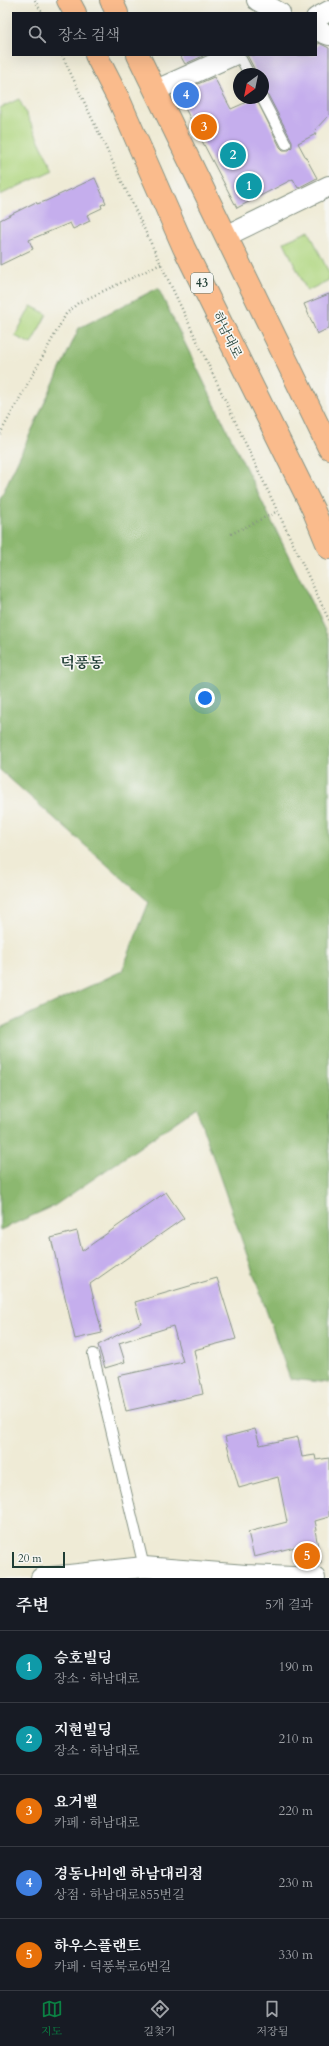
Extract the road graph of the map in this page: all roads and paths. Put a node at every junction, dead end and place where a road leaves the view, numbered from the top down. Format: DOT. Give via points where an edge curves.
graph roads {
  1 [pos="35,0"];
  2 [pos="68,0"];
  3 [pos="111,0"];
  4 [pos="257,0"];
  5 [pos="329,11"];
  6 [pos="41,12"];
  7 [pos="74,12"];
  8 [pos="117,12"];
  9 [pos="278,12"];
  10 [pos="317,17"];
  11 [pos="317,30"];
  12 [pos="329,35"];
  13 [pos="62,56"];
  14 [pos="97,56"];
  15 [pos="139,56"];
  16 [pos="232,56"];
  17 [pos="240,56"];
  18 [pos="246,68"];
  19 [pos="156,90"];
  20 [pos="265,104"];
  21 [pos="286,144"];
  22 [pos="322,190"];
  23 [pos="226,236"];
  24 [pos="161,264"];
  25 [pos="0,434"];
  26 [pos="329,448"];
  27 [pos="313,509"];
  28 [pos="278,511"];
  29 [pos="231,534"];
  30 [pos="329,536"];
  31 [pos="329,548"];
  32 [pos="329,620"];
  33 [pos="93,1354"];
  34 [pos="144,1567"];
  35 [pos="41,1578"];
  36 [pos="315,1578"];
  1 -- 6 [label="path"];
  2 -- 7 [label="main road"];
  3 -- 8 [label="main road"];
  4 -- 9 [label="street"];
  5 -- 10 [label="street"];
  11 -- 12 [label="street"];
  13 -- 24 [label="path"];
  14 -- 27 [label="main road, 하남대로 / 43" via="120,102 184,248"];
  15 -- 19 [label="main road"];
  16 -- 19 [label="street"];
  17 -- 18 [label="lane"];
  19 -- 23 [label="main road"];
  20 -- 21 [label="lane"];
  22 -- 23 [label="street"];
  23 -- 26 [label="main road"];
  24 -- 25 [label="path" via="78,303 66,314"];
  24 -- 28 [label="path"];
  27 -- 30 [label="lane"];
  27 -- 31 [label="main road, 하남대로 / 43"];
  28 -- 29 [label="path"];
  28 -- 32 [label="path"];
  33 -- 34 [label="lane"];
  34 -- 35 [label="street"];
  34 -- 36 [label="street"];
}
